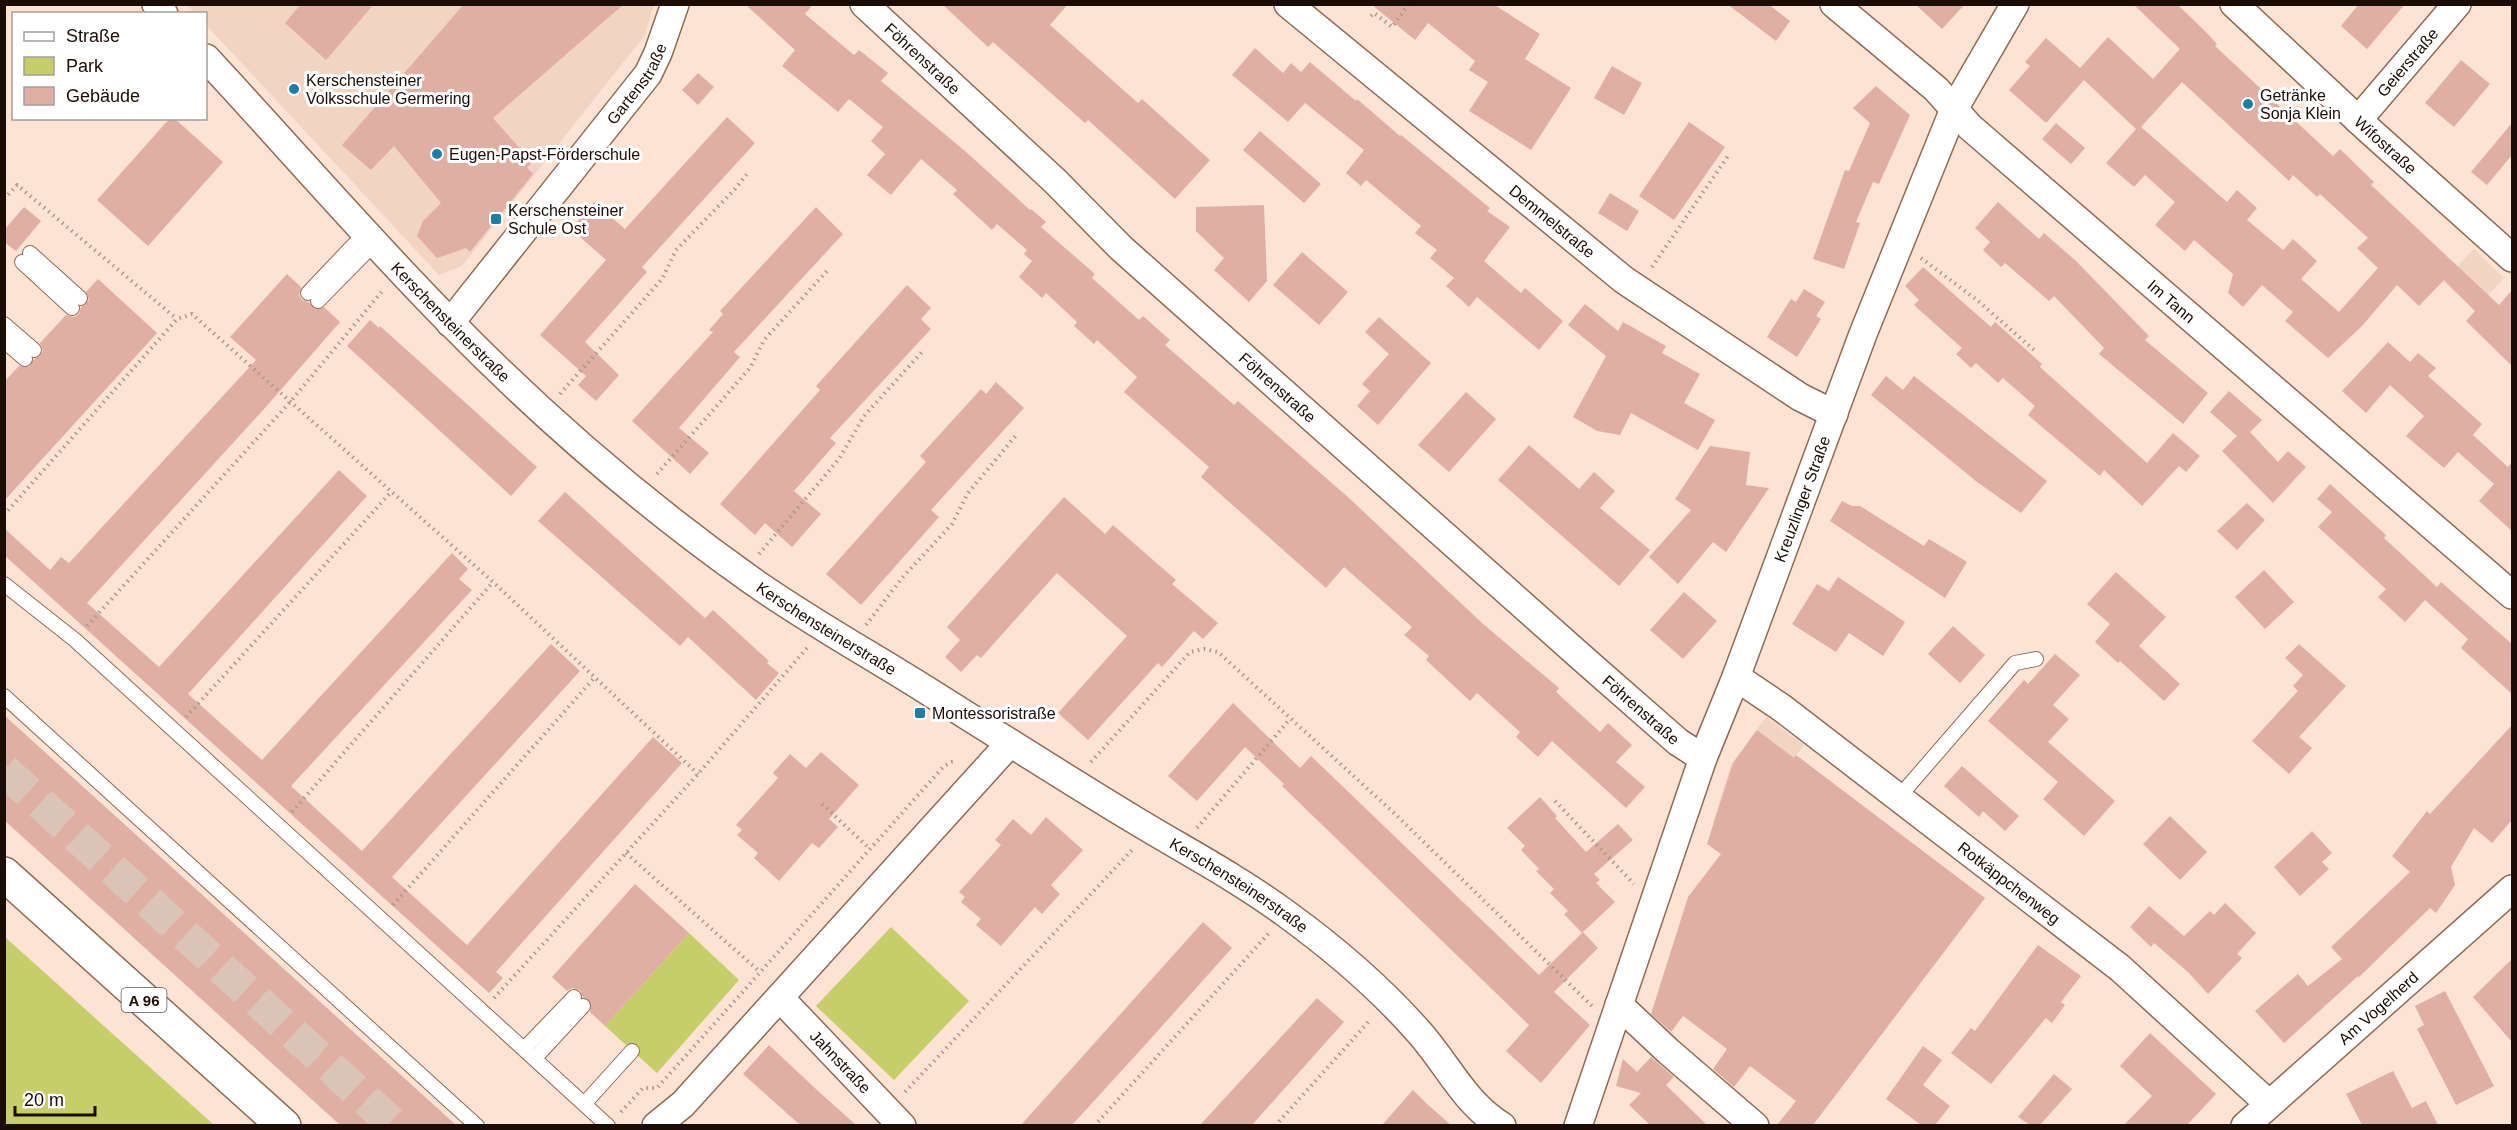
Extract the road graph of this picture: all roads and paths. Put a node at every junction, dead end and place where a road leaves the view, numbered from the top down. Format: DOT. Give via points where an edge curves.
graph roads {
  1 [pos="675,4"];
  2 [pos="864,4"];
  3 [pos="1288,4"];
  4 [pos="1409,4"];
  5 [pos="1834,4"];
  6 [pos="2015,4"];
  7 [pos="2234,4"];
  8 [pos="2457,4"];
  9 [pos="1371,16"];
  10 [pos="207,59"];
  11 [pos="1954,109"];
  12 [pos="2358,120"];
  13 [pos="1728,156"];
  14 [pos="747,174"];
  15 [pos="4,199"];
  16 [pos="370,238"];
  17 [pos="1899,248"];
  18 [pos="26,258"];
  19 [pos="2512,258"];
  20 [pos="400,270"];
  21 [pos="827,271"];
  22 [pos="1637,289"];
  23 [pos="313,297"];
  24 [pos="76,303"];
  25 [pos="177,319"];
  26 [pos="450,323"];
  27 [pos="4,324"];
  28 [pos="4,341"];
  29 [pos="2034,350"];
  30 [pos="922,352"];
  31 [pos="291,401"];
  32 [pos="544,411"];
  33 [pos="1834,414"];
  34 [pos="1018,433"];
  35 [pos="392,491"];
  36 [pos="639,494"];
  37 [pos="4,515"];
  38 [pos="742,573"];
  39 [pos="493,582"];
  40 [pos="4,584"];
  41 [pos="2512,594"];
  42 [pos="823,629"];
  43 [pos="75,640"];
  44 [pos="851,645"];
  45 [pos="2036,660"];
  46 [pos="595,677"];
  47 [pos="1736,677"];
  48 [pos="4,696"];
  49 [pos="1290,718"];
  50 [pos="174,731"];
  51 [pos="1010,743"];
  52 [pos="1703,758"];
  53 [pos="698,774"];
  54 [pos="978,779"];
  55 [pos="1073,783"];
  56 [pos="1898,798"];
  57 [pos="1555,801"];
  58 [pos="822,804"];
  59 [pos="280,826"];
  60 [pos="1151,830"];
  61 [pos="1181,847"];
  62 [pos="870,849"];
  63 [pos="626,853"];
  64 [pos="4,874"];
  65 [pos="2512,889"];
  66 [pos="1655,895"];
  67 [pos="1286,913"];
  68 [pos="382,918"];
  69 [pos="760,972"];
  70 [pos="780,998"];
  71 [pos="578,1001"];
  72 [pos="1388,1001"];
  73 [pos="483,1010"];
  74 [pos="1616,1016"];
  75 [pos="632,1051"];
  76 [pos="530,1053"];
  77 [pos="585,1103"];
  78 [pos="2269,1104"];
  79 [pos="1476,1114"];
  80 [pos="895,1118"];
  81 [pos="611,1122"];
  82 [pos="284,1125"];
  83 [pos="477,1125"];
  84 [pos="656,1125"];
  85 [pos="1094,1125"];
  86 [pos="1275,1125"];
  87 [pos="1502,1125"];
  88 [pos="1578,1125"];
  89 [pos="1755,1125"];
  90 [pos="2245,1125"];
  1 -- 26 [label="street, Gartenstraße" via="648,74"];
  2 -- 52 [label="street, Föhrenstraße" via="1129,255 1589,664"];
  3 -- 22 [label="street, Demmelstraße"];
  4 -- 9 [label="path" via="1392,27 1374,13"];
  5 -- 11 [label="street, Im Tann" via="1936,89"];
  6 -- 11 [label="street, Kreuzlinger Straße"];
  7 -- 12 [label="street, Wifostraße"];
  8 -- 12 [label="street, Geierstraße"];
  10 -- 16 [label="street, Kerschensteinerstraße"];
  11 -- 17 [label="street, Kreuzlinger Straße"];
  11 -- 41 [label="street, Im Tann" via="2172,303"];
  12 -- 19 [label="street, Wifostraße"];
  13 -- 22 [label="path"];
  14 -- 32 [label="path" via="676,250 662,279"];
  15 -- 25 [label="path" via="17,185"];
  16 -- 20 [label="street, Kerschensteinerstraße"];
  16 -- 23 [label="lane"];
  17 -- 29 [label="path" via="1919,256"];
  17 -- 33 [label="street, Kreuzlinger Straße"];
  18 -- 24 [label="lane"];
  20 -- 26 [label="street, Kerschensteinerstraße"];
  20 -- 31 [label="path"];
  21 -- 36 [label="path" via="764,340 750,368"];
  22 -- 33 [label="street, Demmelstraße" via="1800,397"];
  25 -- 31 [label="path" via="192,314"];
  25 -- 37 [label="path"];
  26 -- 32 [label="street, Kerschensteinerstraße"];
  27 -- 28 [label="lane" via="30,355"];
  30 -- 38 [label="path" via="864,416 839,459"];
  31 -- 35 [label="path"];
  31 -- 43 [label="path"];
  32 -- 36 [label="street, Kerschensteinerstraße"];
  33 -- 47 [label="street, Kreuzlinger Straße" via="1822,470"];
  34 -- 44 [label="path" via="968,493 952,524 902,579"];
  35 -- 39 [label="path"];
  35 -- 50 [label="path"];
  36 -- 38 [label="street, Kerschensteinerstraße"];
  38 -- 42 [label="street, Kerschensteinerstraße"];
  39 -- 46 [label="path"];
  39 -- 59 [label="path"];
  40 -- 43 [label="lane"];
  42 -- 44 [label="street, Kerschensteinerstraße"];
  42 -- 53 [label="path"];
  43 -- 50 [label="lane"];
  44 -- 51 [label="street, Kerschensteinerstraße"];
  45 -- 56 [label="lane" via="2015,663"];
  46 -- 53 [label="path"];
  46 -- 68 [label="path"];
  47 -- 52 [label="street, Kreuzlinger Straße"];
  47 -- 56 [label="street, Rotkäppchenweg"];
  48 -- 83 [label="lane"];
  49 -- 55 [label="path" via="1218,652 1190,652"];
  49 -- 61 [label="path"];
  49 -- 74 [label="path"];
  50 -- 59 [label="lane"];
  51 -- 54 [label="street"];
  51 -- 55 [label="street, Kerschensteinerstraße"];
  52 -- 66 [label="street, Kreuzlinger Straße"];
  53 -- 63 [label="path"];
  54 -- 62 [label="path" via="959,763 944,766"];
  54 -- 70 [label="street"];
  55 -- 60 [label="street, Kerschensteinerstraße"];
  56 -- 78 [label="street, Rotkäppchenweg" via="2120,968"];
  57 -- 66 [label="path" via="1637,887"];
  58 -- 62 [label="path"];
  59 -- 68 [label="lane"];
  60 -- 61 [label="street, Kerschensteinerstraße"];
  60 -- 80 [label="path"];
  61 -- 67 [label="street, Kerschensteinerstraße"];
  62 -- 69 [label="path"];
  63 -- 69 [label="path"];
  63 -- 73 [label="path"];
  64 -- 82 [label="highway, A 96"];
  65 -- 78 [label="street, Am Vogelherd"];
  66 -- 74 [label="street, Kreuzlinger Straße"];
  67 -- 72 [label="street, Kerschensteinerstraße"];
  67 -- 85 [label="path"];
  68 -- 73 [label="lane"];
  69 -- 81 [label="path" via="657,1088 644,1088"];
  70 -- 80 [label="street, Jahnstraße"];
  70 -- 84 [label="street" via="683,1104"];
  71 -- 76 [label="lane"];
  72 -- 79 [label="street, Kerschensteinerstraße" via="1446,1065"];
  72 -- 86 [label="path"];
  73 -- 76 [label="lane"];
  74 -- 88 [label="street, Kreuzlinger Straße"];
  74 -- 89 [label="street" via="1668,1051"];
  75 -- 77 [label="lane"];
  76 -- 77 [label="lane"];
  77 -- 81 [label="lane"];
  78 -- 90 [label="street, Am Vogelherd"];
  79 -- 87 [label="street, Kerschensteinerstraße"];
}
